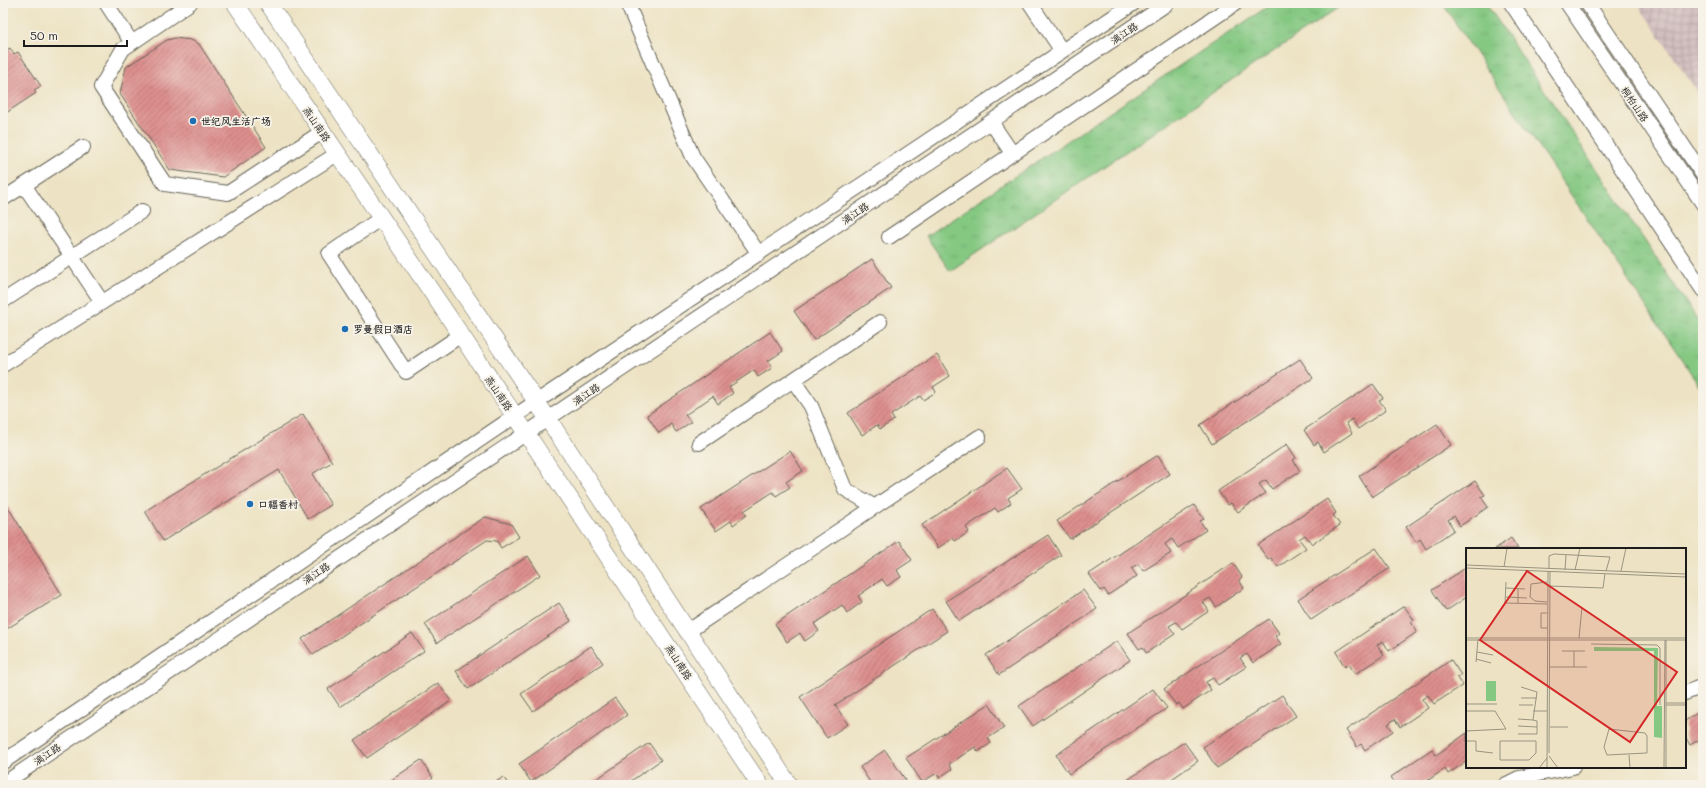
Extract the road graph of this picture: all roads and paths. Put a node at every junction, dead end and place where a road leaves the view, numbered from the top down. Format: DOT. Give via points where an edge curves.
graph roads {
  1 [pos="106,3"];
  2 [pos="190,3"];
  3 [pos="235,3"];
  4 [pos="268,3"];
  5 [pos="627,3"];
  6 [pos="1030,3"];
  7 [pos="1134,3"];
  8 [pos="1168,3"];
  9 [pos="1236,3"];
  10 [pos="1511,3"];
  11 [pos="1567,3"];
  12 [pos="1587,3"];
  13 [pos="132,43"];
  14 [pos="1062,52"];
  15 [pos="991,122"];
  16 [pos="322,132"];
  17 [pos="82,147"];
  18 [pos="1012,153"];
  19 [pos="337,154"];
  20 [pos="1703,175"];
  21 [pos="24,185"];
  22 [pos="394,191"];
  23 [pos="3,199"];
  24 [pos="1703,204"];
  25 [pos="142,211"];
  26 [pos="377,212"];
  27 [pos="889,237"];
  28 [pos="759,254"];
  29 [pos="72,257"];
  30 [pos="1703,290"];
  31 [pos="3,301"];
  32 [pos="102,302"];
  33 [pos="880,322"];
  34 [pos="461,335"];
  35 [pos="3,365"];
  36 [pos="793,380"];
  37 [pos="536,402"];
  38 [pos="515,416"];
  39 [pos="548,419"];
  40 [pos="526,433"];
  41 [pos="979,437"];
  42 [pos="699,443"];
  43 [pos="875,507"];
  44 [pos="687,632"];
  45 [pos="668,645"];
  46 [pos="1703,686"];
  47 [pos="1686,693"];
  48 [pos="3,762"];
  49 [pos="1568,768"];
  50 [pos="785,779"];
  51 [pos="3,784"];
  52 [pos="760,785"];
  53 [pos="764,785"];
  54 [pos="1505,785"];
  1 -- 13 [label="street"];
  2 -- 13 [label="street"];
  3 -- 16 [label="main road, 燕山南路"];
  4 -- 22 [label="main road"];
  5 -- 28 [label="street" via="692,157"];
  6 -- 14 [label="street"];
  7 -- 14 [label="street, 漓江路"];
  8 -- 15 [label="street, 漓江路"];
  9 -- 18 [label="street"];
  10 -- 30 [label="street"];
  11 -- 24 [label="street, 桐柏山路"];
  12 -- 20 [label="street, 桐柏山路"];
  13 -- 16 [label="street" via="123,49 101,87 165,184 228,193"];
  14 -- 28 [label="street, 漓江路"];
  15 -- 18 [label="street"];
  15 -- 39 [label="street, 漓江路"];
  16 -- 19 [label="main road, 燕山南路"];
  17 -- 21 [label="street"];
  18 -- 27 [label="street"];
  19 -- 26 [label="main road, 燕山南路"];
  19 -- 32 [label="street"];
  21 -- 23 [label="street"];
  21 -- 29 [label="street"];
  22 -- 26 [label="main road"];
  22 -- 37 [label="main road"];
  25 -- 29 [label="street"];
  26 -- 34 [label="main road, 燕山南路"];
  26 -- 34 [label="street" via="329,254 406,372"];
  28 -- 37 [label="street, 漓江路"];
  29 -- 31 [label="street"];
  29 -- 32 [label="street"];
  32 -- 35 [label="street"];
  33 -- 36 [label="street"];
  34 -- 38 [label="main road, 燕山南路"];
  36 -- 42 [label="street"];
  36 -- 43 [label="street" via="811,406 845,489"];
  37 -- 38 [label="street, 漓江路"];
  37 -- 39 [label="main road"];
  38 -- 40 [label="main road, 燕山南路"];
  38 -- 48 [label="street, 漓江路"];
  39 -- 40 [label="street, 漓江路"];
  39 -- 44 [label="main road"];
  40 -- 45 [label="main road, 燕山南路"];
  40 -- 51 [label="street, 漓江路"];
  41 -- 43 [label="street"];
  43 -- 44 [label="street"];
  44 -- 45 [label="main road"];
  44 -- 50 [label="main road"];
  45 -- 52 [label="main road, 燕山南路"];
  46 -- 47 [label="street"];
  49 -- 54 [label="street" via="1519,778"];
  50 -- 53 [label="main road"];
}
